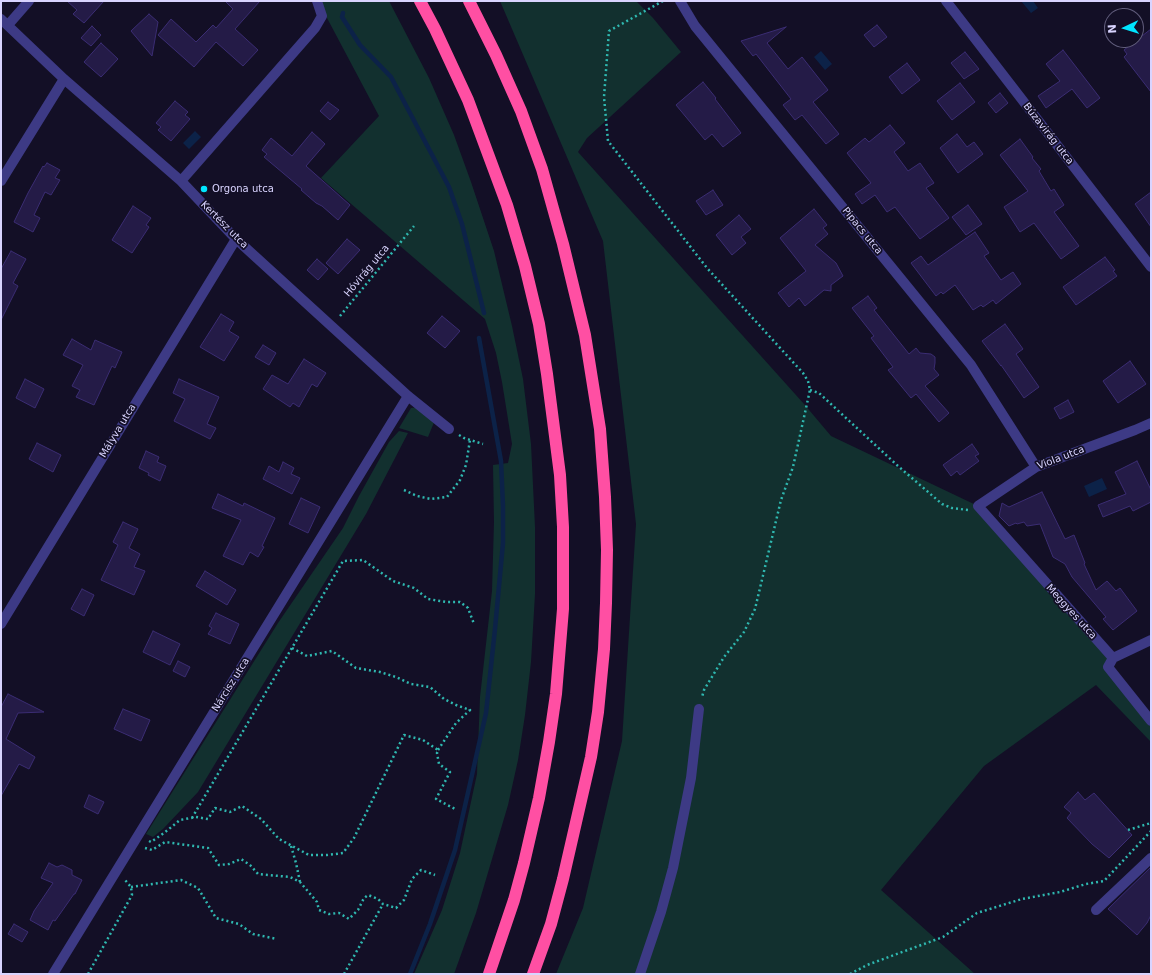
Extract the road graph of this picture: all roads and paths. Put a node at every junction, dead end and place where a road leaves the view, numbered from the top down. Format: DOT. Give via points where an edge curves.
graph roads {
  1 [pos="29,1"];
  2 [pos="317,1"];
  3 [pos="420,1"];
  4 [pos="469,1"];
  5 [pos="663,1"];
  6 [pos="680,1"];
  7 [pos="946,1"];
  8 [pos="4,22"];
  9 [pos="64,79"];
  10 [pos="1,181"];
  11 [pos="180,181"];
  12 [pos="414,226"];
  13 [pos="236,239"];
  14 [pos="1151,267"];
  15 [pos="332,326"];
  16 [pos="810,390"];
  17 [pos="408,396"];
  18 [pos="1151,423"];
  19 [pos="449,429"];
  20 [pos="470,440"];
  21 [pos="483,444"];
  22 [pos="1036,467"];
  23 [pos="404,490"];
  24 [pos="978,506"];
  25 [pos="1,624"];
  26 [pos="474,624"];
  27 [pos="1151,640"];
  28 [pos="292,648"];
  29 [pos="1113,658"];
  30 [pos="699,709"];
  31 [pos="1151,721"];
  32 [pos="438,750"];
  33 [pos="456,810"];
  34 [pos="192,818"];
  35 [pos="1151,823"];
  36 [pos="1128,830"];
  37 [pos="1151,831"];
  38 [pos="135,841"];
  39 [pos="291,846"];
  40 [pos="1151,858"];
  41 [pos="116,871"];
  42 [pos="435,875"];
  43 [pos="300,882"];
  44 [pos="131,887"];
  45 [pos="384,904"];
  46 [pos="1096,910"];
  47 [pos="277,939"];
  48 [pos="53,974"];
  49 [pos="88,974"];
  50 [pos="344,974"];
  51 [pos="489,974"];
  52 [pos="533,974"];
  53 [pos="640,974"];
  54 [pos="850,974"];
  1 -- 8 [label="street"];
  2 -- 11 [label="street" via="322,16 315,28"];
  3 -- 51 [label="highway" via="468,100 507,204 539,324 560,475 563,610 556,694 539,798 524,863"];
  4 -- 52 [label="highway" via="521,111 542,169 564,244 586,335 600,430 605,497 606,603 598,712 591,757 563,879 551,924"];
  5 -- 16 [label="path" via="610,32 604,97 608,140 707,268 803,374"];
  6 -- 22 [label="street, Pipacs utca" via="695,26 971,365"];
  7 -- 14 [label="street, Búzavirág utca"];
  8 -- 9 [label="street, Kertész utca"];
  9 -- 10 [label="street"];
  9 -- 11 [label="street, Kertész utca"];
  11 -- 13 [label="street, Kertész utca"];
  12 -- 15 [label="path, Hóvirág utca"];
  13 -- 15 [label="street, Kertész utca"];
  13 -- 25 [label="street, Mályva utca"];
  15 -- 17 [label="street, Kertész utca"];
  16 -- 24 [label="path" via="820,394 942,504 967,510"];
  16 -- 30 [label="path" via="793,467 781,500 755,609 744,632 724,657 704,690"];
  17 -- 19 [label="street, Kertész utca"];
  17 -- 38 [label="street, Nárcisz utca"];
  18 -- 22 [label="street, Viola utca"];
  19 -- 20 [label="path"];
  20 -- 21 [label="path"];
  20 -- 23 [label="path" via="466,465 460,480 447,497 431,499"];
  22 -- 24 [label="street, Viola utca"];
  24 -- 29 [label="street, Meggyes utca"];
  26 -- 28 [label="path" via="468,608 460,602 428,599 414,588 393,581 363,560 343,561"];
  27 -- 29 [label="street"];
  28 -- 32 [label="path" via="307,656 332,651 356,668 380,672 411,684 430,687 444,699 470,710 456,723"];
  28 -- 34 [label="path"];
  29 -- 31 [label="street" via="1108,667"];
  30 -- 53 [label="street" via="691,778 673,868"];
  32 -- 33 [label="path" via="439,764 450,772 436,799"];
  32 -- 39 [label="path" via="423,740 404,736 354,838 343,853 309,855"];
  34 -- 38 [label="path" via="180,820 151,842"];
  34 -- 39 [label="path" via="208,819 215,808 230,812 242,806 261,820 279,839"];
  35 -- 36 [label="path"];
  37 -- 54 [label="path" via="1104,881 1022,899 978,913 943,937 867,965"];
  38 -- 41 [label="street, Nárcisz utca"];
  38 -- 43 [label="path" via="152,850 165,842 208,848 219,865 241,860 258,874 290,877"];
  39 -- 43 [label="path"];
  40 -- 46 [label="street"];
  41 -- 44 [label="path"];
  41 -- 48 [label="street, Nárcisz utca"];
  42 -- 45 [label="path" via="421,870 412,879 404,900 396,908"];
  43 -- 45 [label="path" via="317,902 319,910 329,914 339,913 349,919 368,895"];
  44 -- 47 [label="path" via="181,880 198,888 216,918 239,924 253,934"];
  44 -- 49 [label="path" via="132,895"];
  45 -- 50 [label="path"];
}
